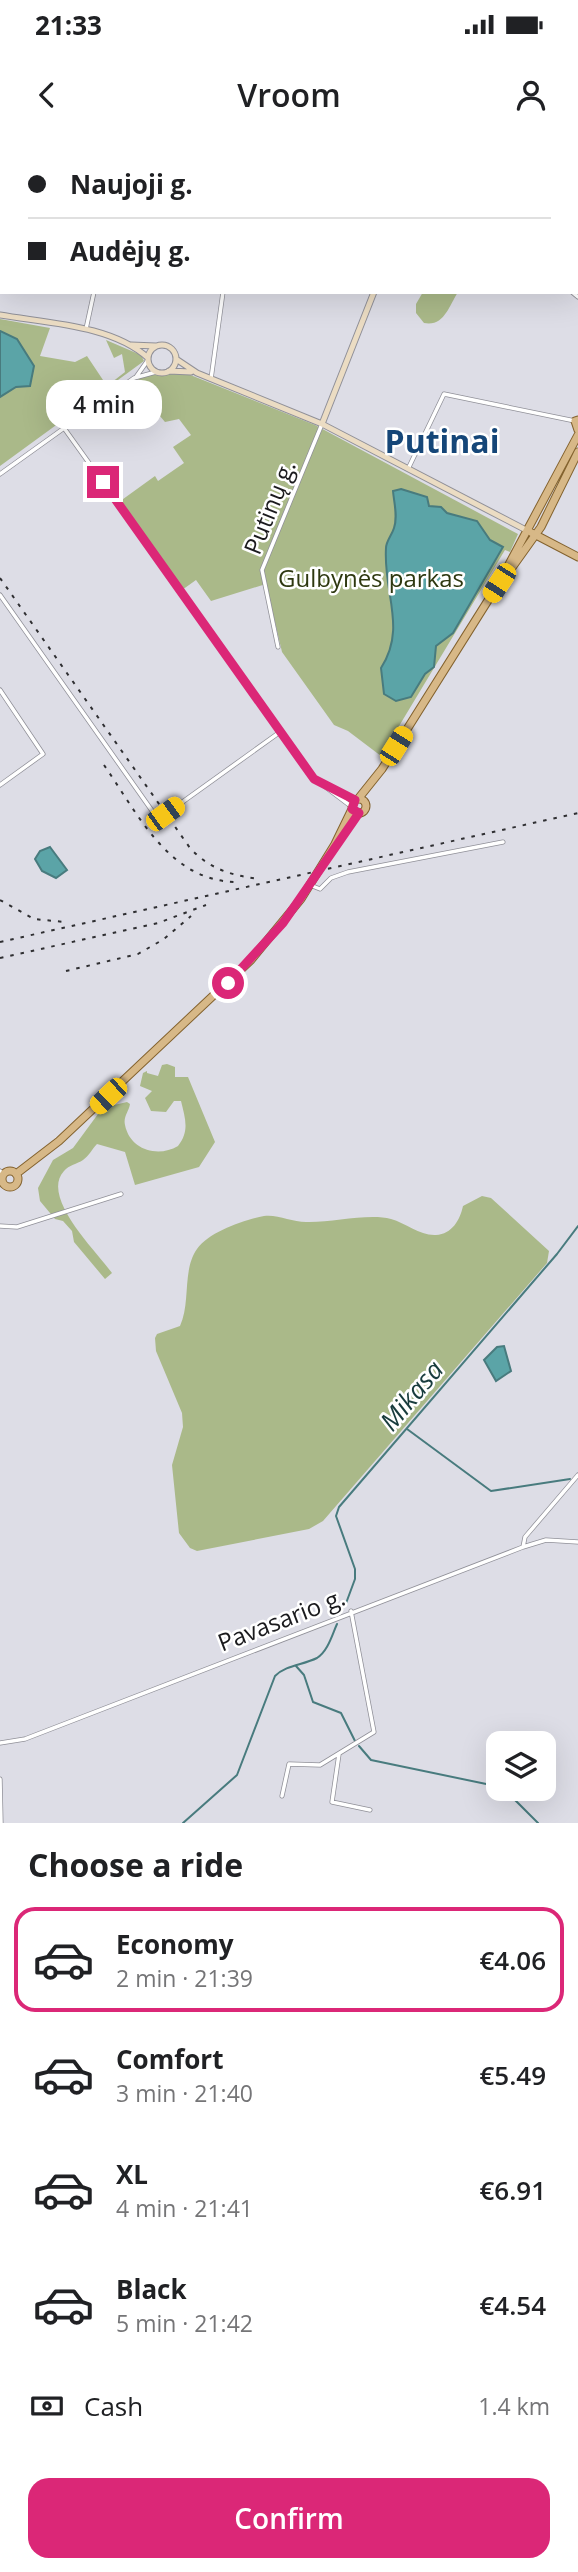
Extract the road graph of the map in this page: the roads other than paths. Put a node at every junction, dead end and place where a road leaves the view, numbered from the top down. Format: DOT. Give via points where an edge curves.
graph roads {
  1 [pos="94,294"];
  2 [pos="223,294"];
  3 [pos="373,294"];
  4 [pos="0,315"];
  5 [pos="86,331"];
  6 [pos="128,345"];
  7 [pos="158,345"];
  8 [pos="176,356"];
  9 [pos="148,359"];
  10 [pos="169,371"];
  11 [pos="156,372"];
  12 [pos="197,373"];
  13 [pos="134,378"];
  14 [pos="211,379"];
  15 [pos="576,420"];
  16 [pos="322,424"];
  17 [pos="64,428"];
  18 [pos="578,432"];
  19 [pos="578,452"];
  20 [pos="408,469"];
  21 [pos="0,474"];
  22 [pos="532,533"];
  23 [pos="578,557"];
  24 [pos="0,595"];
  25 [pos="278,647"];
  26 [pos="0,690"];
  27 [pos="280,731"];
  28 [pos="0,785"];
  29 [pos="357,805"];
  30 [pos="503,842"];
  31 [pos="310,885"];
  32 [pos="2,1173"];
  33 [pos="16,1174"];
  34 [pos="5,1186"];
  35 [pos="0,1194"];
  36 [pos="121,1194"];
  37 [pos="0,1226"];
  38 [pos="578,1475"];
  39 [pos="578,1542"];
  40 [pos="523,1546"];
  41 [pos="351,1611"];
  42 [pos="0,1743"];
  43 [pos="339,1754"];
  44 [pos="0,1779"];
  45 [pos="282,1796"];
  46 [pos="370,1810"];
  47 [pos="1,1823"];
  1 -- 5 [label="street"];
  2 -- 14 [label="street"];
  3 -- 16 [label="main road"];
  4 -- 5 [label="main road"];
  5 -- 6 [label="main road"];
  6 -- 7 [label="main road"];
  6 -- 9 [label="main road"];
  7 -- 8 [label="main road" via="170,346"];
  7 -- 9 [label="main road"];
  8 -- 10 [label="main road"];
  8 -- 12 [label="main road"];
  9 -- 11 [label="main road"];
  9 -- 13 [label="street"];
  10 -- 11 [label="main road"];
  10 -- 12 [label="main road"];
  11 -- 13 [label="street"];
  12 -- 14 [label="main road"];
  13 -- 17 [label="street"];
  14 -- 16 [label="main road"];
  15 -- 18 [label="main road"];
  15 -- 20 [label="street" via="444,394"];
  16 -- 20 [label="main road"];
  16 -- 25 [label="street, Putinų g." via="262,570"];
  17 -- 21 [label="street"];
  17 -- 27 [label="street"];
  18 -- 22 [label="main road"];
  19 -- 22 [label="main road"];
  20 -- 22 [label="main road"];
  22 -- 23 [label="main road"];
  22 -- 29 [label="main road"];
  24 -- 27 [label="street" via="159,817"];
  26 -- 28 [label="street" via="43,754"];
  27 -- 29 [label="street" via="314,779"];
  29 -- 31 [label="main road"];
  30 -- 31 [label="street" via="348,872 331,878 320,889"];
  31 -- 33 [label="main road" via="278,930 240,971 59,1141"];
  32 -- 33 [label="main road"];
  32 -- 34 [label="main road"];
  33 -- 34 [label="main road" via="15,1185"];
  34 -- 35 [label="main road"];
  36 -- 37 [label="street" via="17,1227"];
  38 -- 40 [label="street" via="525,1537"];
  39 -- 40 [label="street, Pavasario g." via="546,1540"];
  40 -- 41 [label="street, Pavasario g."];
  41 -- 42 [label="street, Pavasario g." via="24,1739"];
  41 -- 43 [label="street" via="374,1729 370,1738"];
  43 -- 45 [label="street" via="316,1766 287,1765"];
  43 -- 46 [label="street" via="332,1802"];
  44 -- 47 [label="street"];
}
